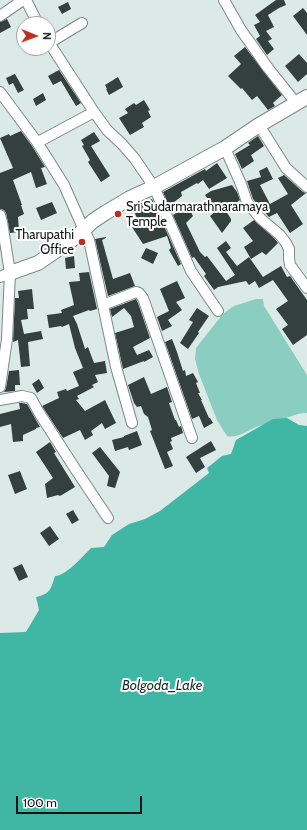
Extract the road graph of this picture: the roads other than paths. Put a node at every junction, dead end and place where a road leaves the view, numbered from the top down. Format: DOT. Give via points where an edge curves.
graph roads {
  1 [pos="24,0"];
  2 [pos="224,0"];
  3 [pos="0,16"];
  4 [pos="33,16"];
  5 [pos="82,22"];
  6 [pos="56,38"];
  7 [pos="56,53"];
  8 [pos="0,92"];
  9 [pos="301,100"];
  10 [pos="94,112"];
  11 [pos="259,125"];
  12 [pos="37,142"];
  13 [pos="225,148"];
  14 [pos="307,187"];
  15 [pos="154,188"];
  16 [pos="0,215"];
  17 [pos="84,230"];
  18 [pos="5,275"];
  19 [pos="307,288"];
  20 [pos="103,305"];
  21 [pos="218,311"];
  22 [pos="0,387"];
  23 [pos="0,400"];
  24 [pos="132,424"];
  25 [pos="192,438"];
  26 [pos="108,518"];
  1 -- 3 [label="street"];
  1 -- 4 [label="street"];
  2 -- 9 [label="street" via="263,62"];
  5 -- 6 [label="street"];
  7 -- 10 [label="street"];
  8 -- 12 [label="street"];
  9 -- 11 [label="street"];
  10 -- 12 [label="street"];
  10 -- 15 [label="street" via="107,130 135,159"];
  11 -- 13 [label="street"];
  11 -- 14 [label="street" via="286,168"];
  12 -- 17 [label="street" via="64,185"];
  13 -- 15 [label="street"];
  13 -- 19 [label="street" via="247,202 286,243 290,265"];
  15 -- 17 [label="street" via="130,198 93,221"];
  15 -- 21 [label="street" via="191,271"];
  16 -- 18 [label="street"];
  17 -- 18 [label="street" via="38,263"];
  17 -- 20 [label="street" via="89,240"];
  18 -- 22 [label="street" via="7,339"];
  20 -- 24 [label="street" via="116,367"];
  20 -- 25 [label="street" via="136,292 143,298"];
  23 -- 26 [label="street" via="22,396 31,398"];
}
